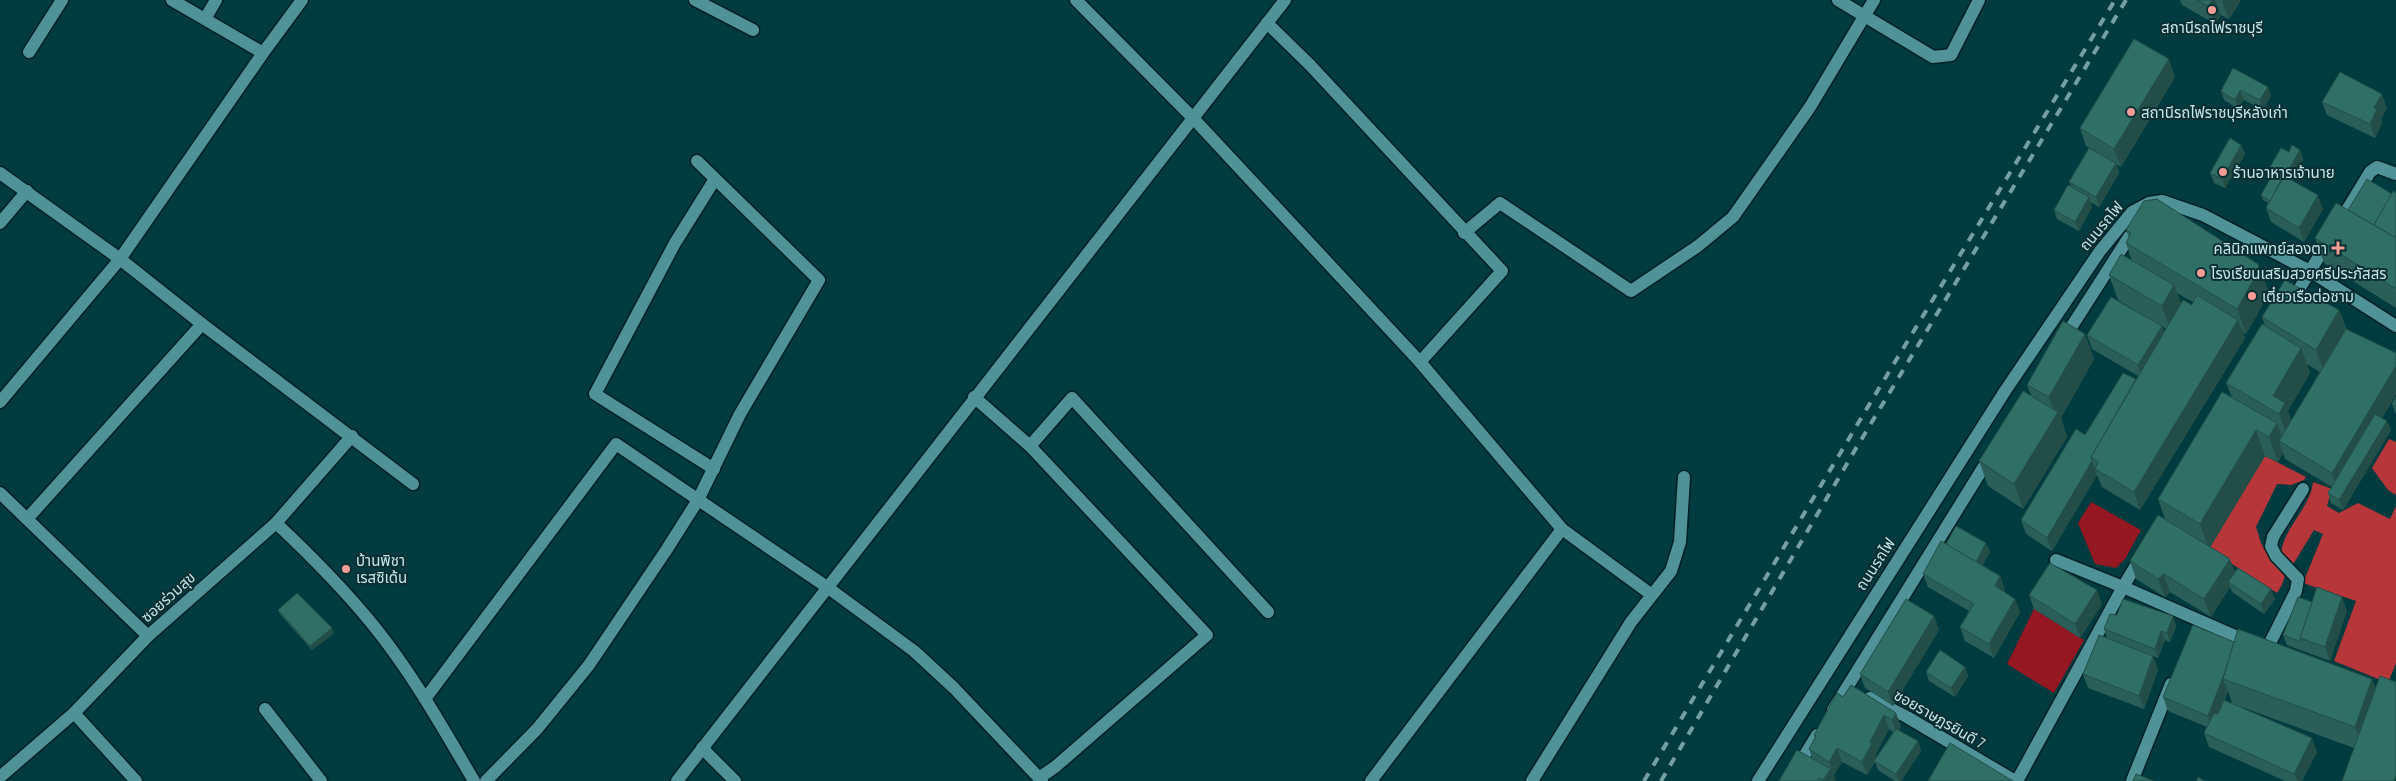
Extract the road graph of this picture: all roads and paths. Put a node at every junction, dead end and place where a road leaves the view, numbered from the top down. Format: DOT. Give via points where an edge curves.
graph roads {
  1 [pos="62,0"];
  2 [pos="172,0"];
  3 [pos="216,0"];
  4 [pos="302,0"];
  5 [pos="695,0"];
  6 [pos="1076,0"];
  7 [pos="1285,0"];
  8 [pos="1838,0"];
  9 [pos="1874,0"];
  10 [pos="1979,0"];
  11 [pos="1866,16"];
  12 [pos="205,19"];
  13 [pos="1267,23"];
  14 [pos="753,30"];
  15 [pos="29,52"];
  16 [pos="262,53"];
  17 [pos="1193,118"];
  18 [pos="696,161"];
  19 [pos="0,173"];
  20 [pos="2396,174"];
  21 [pos="715,179"];
  22 [pos="27,191"];
  23 [pos="2164,214"];
  24 [pos="2204,215"];
  25 [pos="2147,221"];
  26 [pos="0,222"];
  27 [pos="1464,233"];
  28 [pos="120,259"];
  29 [pos="2310,271"];
  30 [pos="2285,314"];
  31 [pos="202,324"];
  32 [pos="2396,326"];
  33 [pos="2055,352"];
  34 [pos="1420,362"];
  35 [pos="974,397"];
  36 [pos="0,402"];
  37 [pos="352,436"];
  38 [pos="1998,442"];
  39 [pos="1030,446"];
  40 [pos="714,468"];
  41 [pos="1684,477"];
  42 [pos="413,484"];
  43 [pos="2303,489"];
  44 [pos="0,493"];
  45 [pos="698,500"];
  46 [pos="27,519"];
  47 [pos="276,523"];
  48 [pos="1562,529"];
  49 [pos="2148,545"];
  50 [pos="2056,560"];
  51 [pos="827,587"];
  52 [pos="2123,587"];
  53 [pos="1652,595"];
  54 [pos="1268,612"];
  55 [pos="148,636"];
  56 [pos="2175,673"];
  57 [pos="1847,687"];
  58 [pos="425,699"];
  59 [pos="265,709"];
  60 [pos="74,713"];
  61 [pos="702,748"];
  62 [pos="0,777"];
  63 [pos="1041,779"];
  64 [pos="136,781"];
  65 [pos="321,781"];
  66 [pos="474,781"];
  67 [pos="486,781"];
  68 [pos="677,781"];
  69 [pos="735,781"];
  70 [pos="1371,781"];
  71 [pos="1532,781"];
  72 [pos="1758,781"];
  73 [pos="1789,781"];
  74 [pos="2016,781"];
  75 [pos="2132,781"];
  1 -- 15 [label="street"];
  2 -- 12 [label="street"];
  3 -- 12 [label="street"];
  4 -- 16 [label="street"];
  5 -- 14 [label="street"];
  6 -- 17 [label="street"];
  7 -- 13 [label="street"];
  8 -- 11 [label="street"];
  9 -- 11 [label="street"];
  10 -- 11 [label="street" via="1951,55 1933,57"];
  11 -- 27 [label="street" via="1810,107 1734,217 1698,246 1631,291 1500,202"];
  12 -- 16 [label="street"];
  13 -- 17 [label="street"];
  13 -- 27 [label="street" via="1310,65"];
  16 -- 28 [label="street"];
  17 -- 34 [label="street"];
  17 -- 35 [label="street"];
  18 -- 21 [label="street"];
  19 -- 22 [label="street"];
  20 -- 29 [label="street" via="2377,167 2370,172"];
  21 -- 40 [label="street" via="819,280 745,406"];
  21 -- 40 [label="street" via="676,242 595,394"];
  22 -- 26 [label="street"];
  22 -- 28 [label="street"];
  23 -- 24 [label="street"];
  24 -- 29 [label="street, ถนนรถไฟ"];
  24 -- 72 [label="street, ถนนรถไฟ" via="2162,201 2149,202 2132,212 2100,251 2005,391"];
  25 -- 33 [label="street, ถนนรถไฟ" via="2130,238"];
  27 -- 34 [label="street" via="1502,271"];
  28 -- 31 [label="street"];
  28 -- 36 [label="street"];
  29 -- 30 [label="street"];
  29 -- 32 [label="street, ถนนรถไฟ"];
  31 -- 37 [label="street"];
  31 -- 46 [label="street"];
  34 -- 48 [label="street"];
  35 -- 39 [label="street"];
  35 -- 51 [label="street"];
  37 -- 42 [label="street"];
  37 -- 47 [label="street, ซอยร่วมสุข"];
  38 -- 57 [label="street"];
  39 -- 54 [label="street" via="1072,398"];
  39 -- 63 [label="street" via="1207,635"];
  40 -- 45 [label="street"];
  41 -- 53 [label="street" via="1678,554 1672,571"];
  43 -- 52 [label="street" via="2273,536 2271,546 2298,579 2271,651 2195,624"];
  44 -- 46 [label="street"];
  45 -- 51 [label="street"];
  45 -- 58 [label="street" via="616,444"];
  45 -- 67 [label="street" via="589,665 537,729"];
  46 -- 55 [label="street"];
  47 -- 55 [label="street, ซอยร่วมสุข"];
  47 -- 58 [label="street" via="326,570 374,626"];
  48 -- 53 [label="street"];
  48 -- 70 [label="street"];
  49 -- 52 [label="street"];
  50 -- 52 [label="street"];
  51 -- 61 [label="street"];
  51 -- 63 [label="street" via="914,651"];
  52 -- 74 [label="street"];
  53 -- 71 [label="street" via="1631,622"];
  55 -- 60 [label="street, ซอยร่วมสุข"];
  56 -- 75 [label="street"];
  57 -- 73 [label="street"];
  57 -- 74 [label="street, ซอยราษฎรยินดี 7" via="1907,717"];
  58 -- 66 [label="street"];
  59 -- 65 [label="street"];
  60 -- 62 [label="street, ซอยร่วมสุข"];
  60 -- 64 [label="street"];
  61 -- 68 [label="street"];
  61 -- 69 [label="street"];
}
